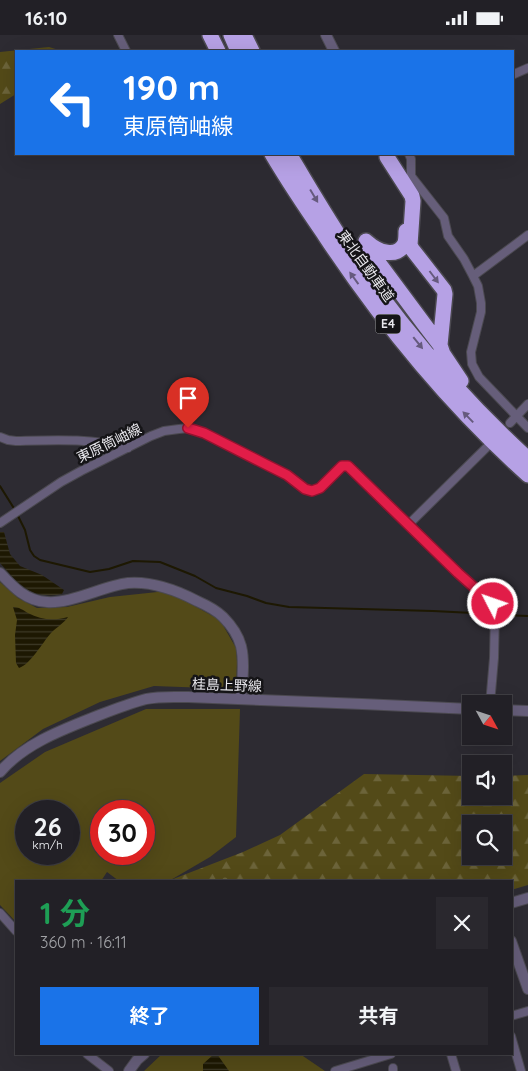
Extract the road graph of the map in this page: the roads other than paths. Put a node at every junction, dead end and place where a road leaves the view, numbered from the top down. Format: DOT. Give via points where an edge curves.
graph roads {
  1 [pos="118,35"];
  2 [pos="212,35"];
  3 [pos="231,35"];
  4 [pos="244,35"];
  5 [pos="326,35"];
  6 [pos="126,50"];
  7 [pos="219,50"];
  8 [pos="238,50"];
  9 [pos="252,50"];
  10 [pos="334,50"];
  11 [pos="528,68"];
  12 [pos="514,74"];
  13 [pos="273,155"];
  14 [pos="290,155"];
  15 [pos="387,155"];
  16 [pos="409,155"];
  17 [pos="404,185"];
  18 [pos="528,236"];
  19 [pos="473,276"];
  20 [pos="440,345"];
  21 [pos="528,404"];
  22 [pos="516,416"];
  23 [pos="510,423"];
  24 [pos="528,428"];
  25 [pos="0,437"];
  26 [pos="488,445"];
  27 [pos="128,448"];
  28 [pos="526,457"];
  29 [pos="528,475"];
  30 [pos="0,523"];
  31 [pos="409,524"];
  32 [pos="0,573"];
  33 [pos="491,695"];
  34 [pos="241,699"];
  35 [pos="462,709"];
  36 [pos="512,710"];
  37 [pos="528,711"];
  38 [pos="0,773"];
  39 [pos="528,898"];
  40 [pos="513,902"];
  41 [pos="0,913"];
  42 [pos="15,930"];
  43 [pos="513,946"];
  44 [pos="526,976"];
  45 [pos="528,989"];
  46 [pos="528,1011"];
  47 [pos="513,1015"];
  48 [pos="513,1043"];
  49 [pos="88,1055"];
  50 [pos="143,1055"];
  51 [pos="387,1055"];
  52 [pos="451,1055"];
  53 [pos="108,1071"];
  54 [pos="129,1071"];
  55 [pos="335,1071"];
  56 [pos="456,1071"];
  57 [pos="521,1071"];
  1 -- 6 [label="street"];
  2 -- 7 [label="highway"];
  3 -- 8 [label="highway"];
  4 -- 9 [label="highway"];
  5 -- 10 [label="street"];
  11 -- 12 [label="street"];
  29 -- 13 [label="highway, 東北自動車道 / E4, one-way" via="461,409 400,339 342,261"];
  14 -- 28 [label="highway, 東北自動車道 / E4, one-way" via="380,296 451,382"];
  15 -- 17 [label="highway"];
  16 -- 19 [label="street" via="411,177 444,217 448,236"];
  17 -- 20 [label="highway, one-way" via="413,201 410,245 445,294"];
  17 -- 20 [label="highway" via="407,200 404,244 389,253 372,247 366,241 374,258"];
  18 -- 19 [label="street"];
  19 -- 22 [label="street" via="480,294 481,312 471,352 472,365 479,377"];
  20 -- 28 [label="highway" via="458,376"];
  21 -- 22 [label="street"];
  22 -- 23 [label="street"];
  22 -- 24 [label="street"];
  25 -- 27 [label="street" via="16,441 71,439"];
  26 -- 31 [label="street"];
  27 -- 30 [label="street, 東原筒岫線" via="61,482"];
  27 -- 31 [label="street, 東原筒岫線" via="164,431 195,430 287,475 312,491 320,488 342,466 348,466"];
  31 -- 33 [label="street, 東原筒岫線" via="496,610"];
  32 -- 34 [label="street" via="23,595 38,601 66,600 119,585 142,583 170,588 200,602 222,615 241,646"];
  34 -- 35 [label="street, 桂島上野線"];
  34 -- 38 [label="street, 桂島上野線" via="167,697 123,706 33,745"];
  36 -- 37 [label="street"];
  39 -- 40 [label="street"];
  41 -- 42 [label="street"];
  43 -- 44 [label="street"];
  44 -- 45 [label="street"];
  46 -- 47 [label="street"];
  48 -- 57 [label="street"];
  49 -- 53 [label="street"];
  50 -- 54 [label="street"];
  51 -- 55 [label="street"];
  52 -- 56 [label="street"];
}
